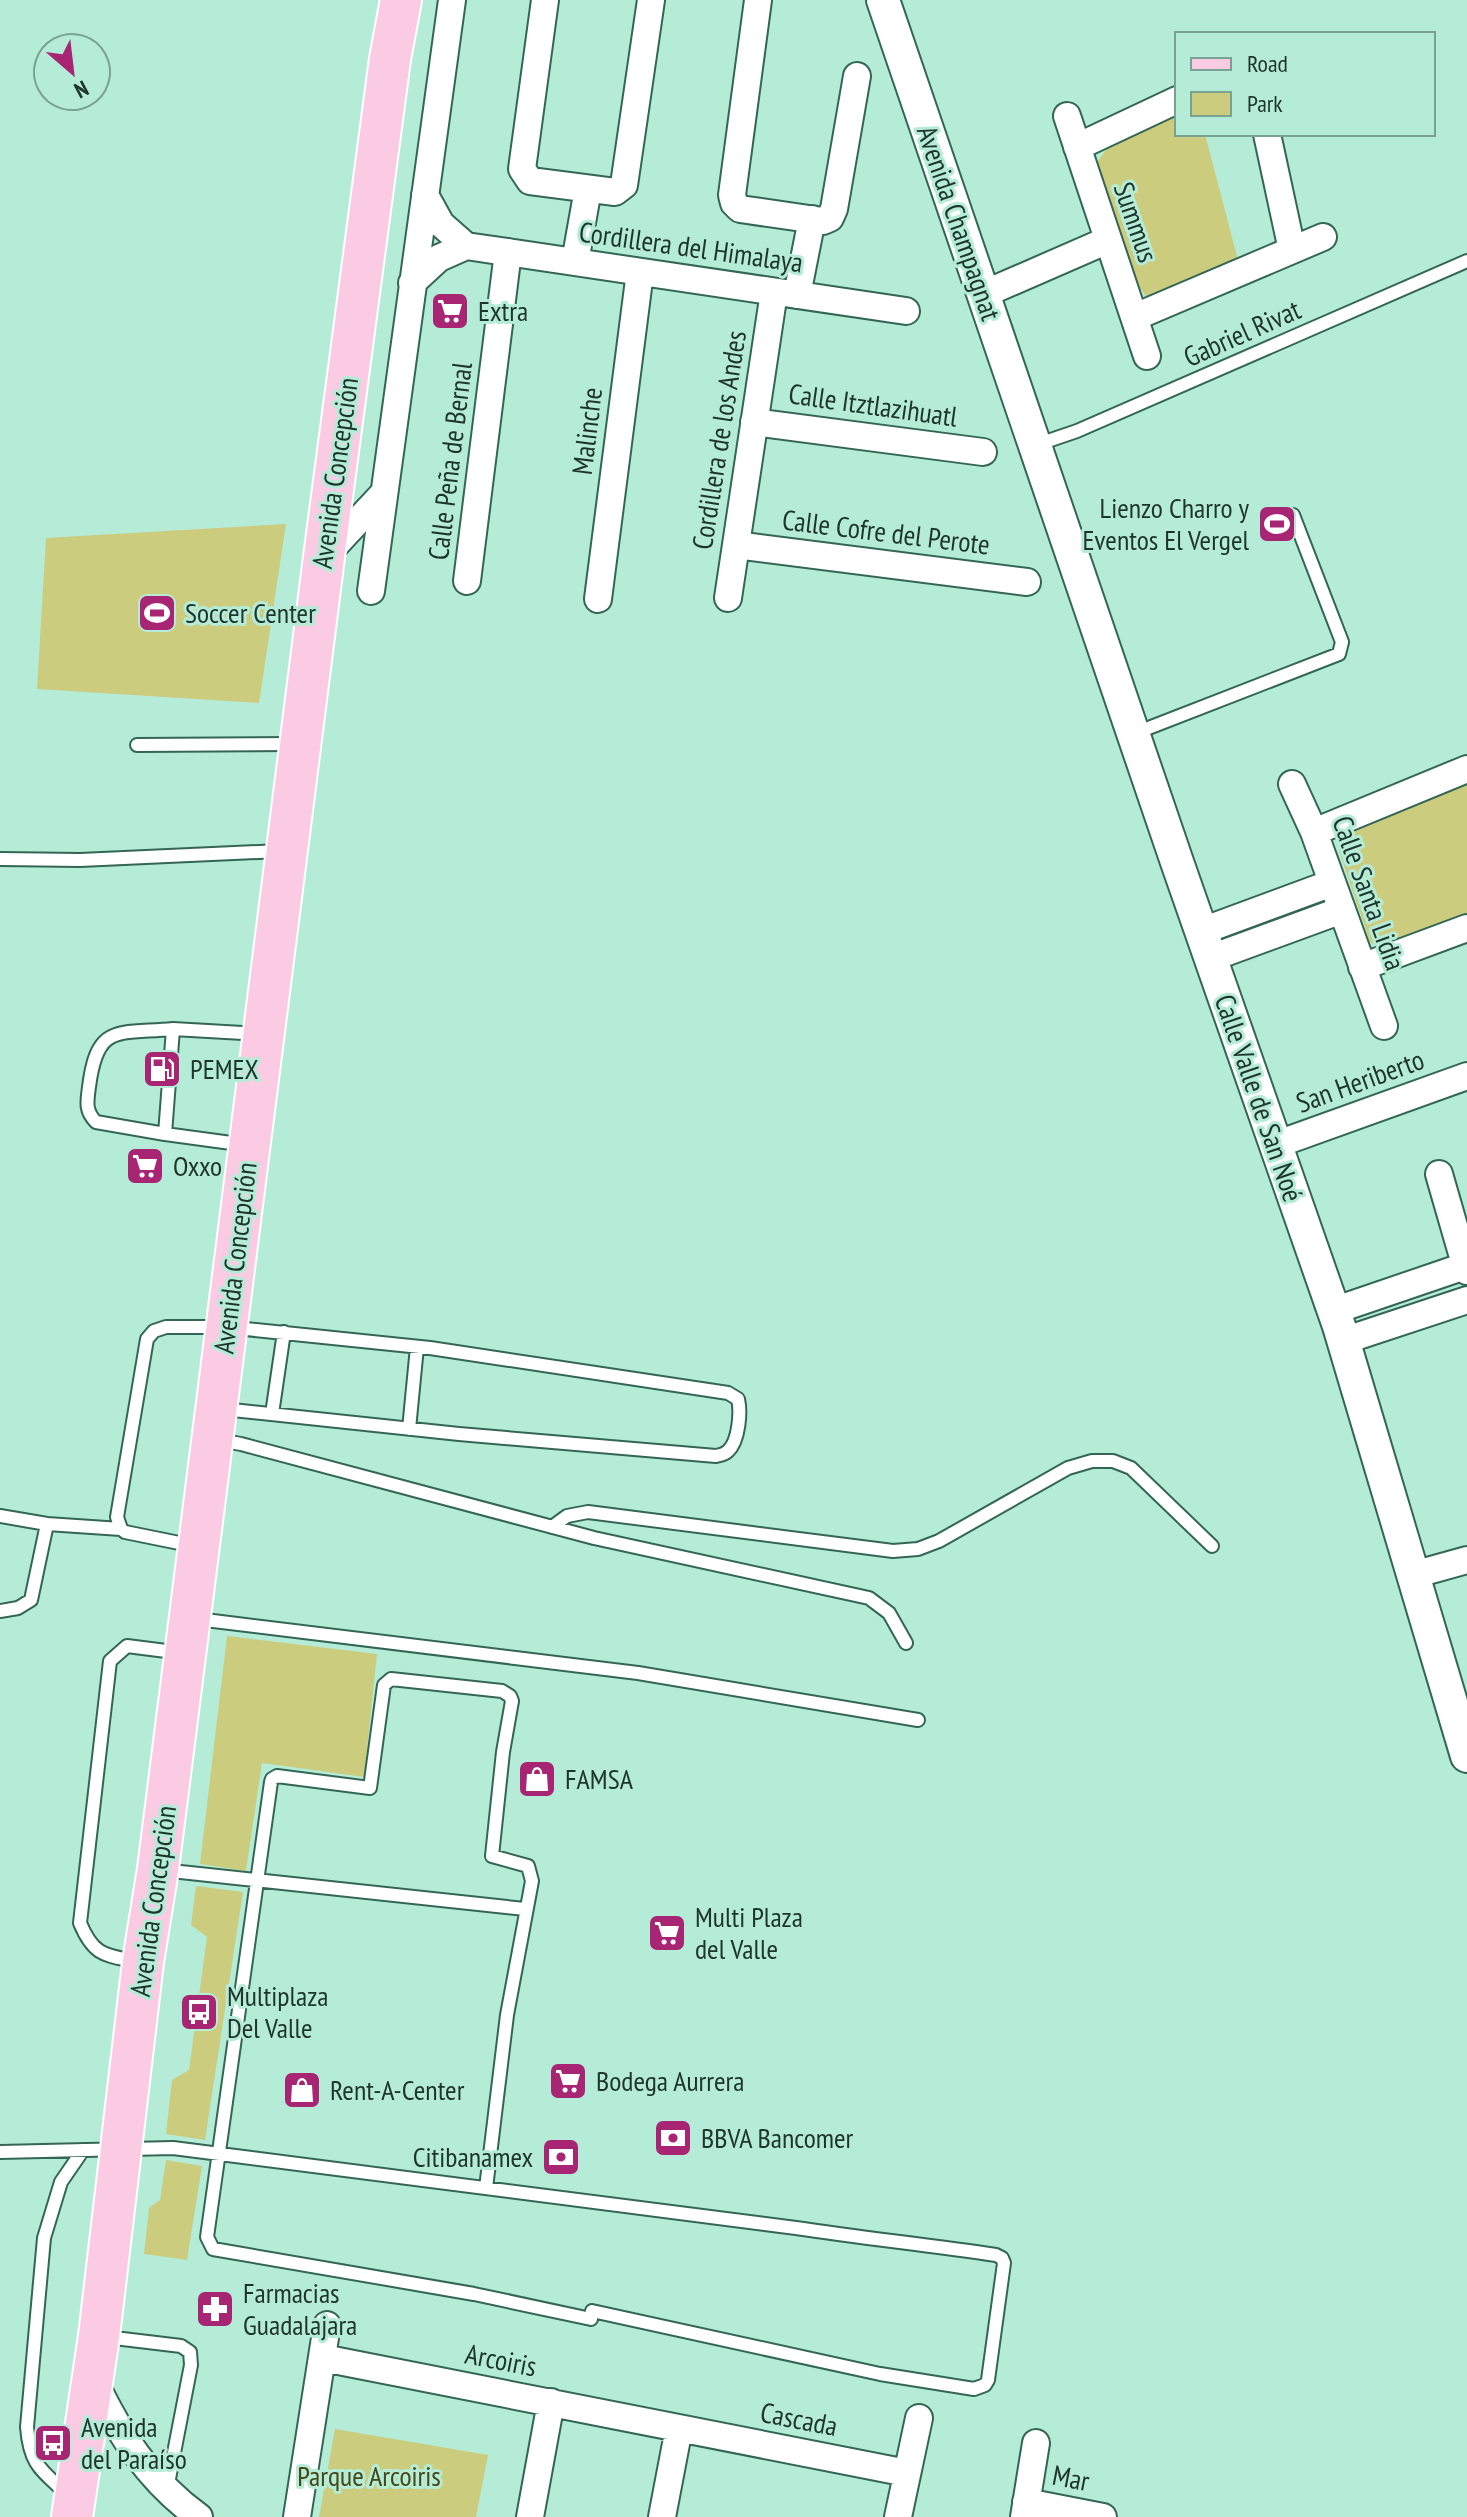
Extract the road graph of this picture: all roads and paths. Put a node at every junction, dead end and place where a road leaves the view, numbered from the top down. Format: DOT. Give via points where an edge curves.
graph roads {
  1 [pos="401,0"];
  2 [pos="452,0"];
  3 [pos="545,0"];
  4 [pos="651,0"];
  5 [pos="758,0"];
  6 [pos="883,0"];
  7 [pos="857,76"];
  8 [pos="1175,101"];
  9 [pos="1067,116"];
  10 [pos="1267,136"];
  11 [pos="1077,147"];
  12 [pos="588,189"];
  13 [pos="425,195"];
  14 [pos="812,219"];
  15 [pos="1106,232"];
  16 [pos="1323,237"];
  17 [pos="466,246"];
  18 [pos="1292,250"];
  19 [pos="508,252"];
  20 [pos="1467,261"];
  21 [pos="575,262"];
  22 [pos="640,272"];
  23 [pos="412,283"];
  24 [pos="982,287"];
  25 [pos="785,293"];
  26 [pos="906,311"];
  27 [pos="1135,317"];
  28 [pos="1147,356"];
  29 [pos="754,422"];
  30 [pos="1036,445"];
  31 [pos="983,452"];
  32 [pos="383,494"];
  33 [pos="1293,515"];
  34 [pos="736,545"];
  35 [pos="324,557"];
  36 [pos="467,581"];
  37 [pos="1027,582"];
  38 [pos="371,591"];
  39 [pos="728,598"];
  40 [pos="598,599"];
  41 [pos="1133,734"];
  42 [pos="300,744"];
  43 [pos="137,745"];
  44 [pos="1467,769"];
  45 [pos="1292,784"];
  46 [pos="1314,832"];
  47 [pos="287,850"];
  48 [pos="0,859"];
  49 [pos="1332,883"];
  50 [pos="1342,910"];
  51 [pos="1467,928"];
  52 [pos="1207,944"];
  53 [pos="1362,967"];
  54 [pos="1384,1026"];
  55 [pos="173,1029"];
  56 [pos="263,1035"];
  57 [pos="1467,1076"];
  58 [pos="165,1134"];
  59 [pos="249,1145"];
  60 [pos="1275,1145"];
  61 [pos="1439,1174"];
  62 [pos="1461,1228"];
  63 [pos="1466,1269"];
  64 [pos="1467,1300"];
  65 [pos="1338,1326"];
  66 [pos="226,1327"];
  67 [pos="284,1332"];
  68 [pos="417,1347"];
  69 [pos="272,1414"];
  70 [pos="214,1424"];
  71 [pos="409,1429"];
  72 [pos="0,1516"];
  73 [pos="47,1524"];
  74 [pos="552,1527"];
  75 [pos="121,1529"];
  76 [pos="1212,1546"];
  77 [pos="198,1547"];
  78 [pos="1467,1560"];
  79 [pos="1413,1575"];
  80 [pos="0,1611"];
  81 [pos="187,1636"];
  82 [pos="906,1643"];
  83 [pos="918,1720"];
  84 [pos="1462,1722"];
  85 [pos="158,1869"];
  86 [pos="257,1880"];
  87 [pos="525,1909"];
  88 [pos="143,1962"];
  89 [pos="122,2149"];
  90 [pos="83,2150"];
  91 [pos="0,2152"];
  92 [pos="219,2154"];
  93 [pos="486,2188"];
  94 [pos="327,2325"];
  95 [pos="99,2336"];
  96 [pos="323,2358"];
  97 [pos="93,2379"];
  98 [pos="551,2402"];
  99 [pos="919,2418"];
  100 [pos="679,2428"];
  101 [pos="1036,2443"];
  102 [pos="907,2473"];
  103 [pos="167,2490"];
  104 [pos="73,2509"];
  105 [pos="1025,2510"];
  106 [pos="199,2517"];
  107 [pos="297,2517"];
  108 [pos="530,2517"];
  109 [pos="662,2517"];
  110 [pos="898,2517"];
  111 [pos="1103,2517"];
  1 -- 35 [label="main road, Avenida Concepción"];
  2 -- 13 [label="street"];
  3 -- 12 [label="street" via="522,169 530,181"];
  4 -- 12 [label="street" via="624,185 615,192"];
  5 -- 14 [label="street" via="732,195 740,209"];
  6 -- 24 [label="street, Avenida Champagnat"];
  7 -- 14 [label="street" via="834,209 830,218"];
  8 -- 11 [label="street"];
  9 -- 11 [label="street, Summus"];
  10 -- 18 [label="street"];
  11 -- 15 [label="street, Summus"];
  12 -- 21 [label="street"];
  13 -- 17 [label="street" via="441,224"];
  13 -- 23 [label="street"];
  14 -- 25 [label="street, Cordillera de los Andes"];
  15 -- 24 [label="street"];
  15 -- 27 [label="street, Summus"];
  16 -- 18 [label="street"];
  17 -- 19 [label="street, Cordillera del Himalaya"];
  17 -- 23 [label="street" via="439,258"];
  18 -- 27 [label="street"];
  19 -- 21 [label="street, Cordillera del Himalaya"];
  19 -- 36 [label="street, Calle Peña de Bernal"];
  20 -- 30 [label="lane, Gabriel Rivat"];
  21 -- 22 [label="street, Cordillera del Himalaya"];
  22 -- 25 [label="street, Cordillera del Himalaya"];
  22 -- 40 [label="street, Malinche"];
  23 -- 32 [label="street"];
  24 -- 30 [label="street, Avenida Champagnat"];
  25 -- 26 [label="street, Cordillera del Himalaya"];
  25 -- 29 [label="street, Cordillera de los Andes"];
  27 -- 28 [label="street, Summus"];
  29 -- 31 [label="street, Calle Itztlazihuatl"];
  29 -- 34 [label="street, Cordillera de los Andes"];
  30 -- 41 [label="street, Calle Valle de San Noé"];
  32 -- 35 [label="street"];
  32 -- 38 [label="street"];
  33 -- 41 [label="lane" via="1342,642 1339,654"];
  34 -- 37 [label="street, Calle Cofre del Perote"];
  34 -- 39 [label="street, Cordillera de los Andes"];
  35 -- 42 [label="main road, Avenida Concepción"];
  41 -- 52 [label="street, Calle Valle de San Noé"];
  42 -- 43 [label="lane"];
  42 -- 47 [label="main road, Avenida Concepción"];
  44 -- 46 [label="street"];
  45 -- 46 [label="street, Calle Santa Lidia"];
  46 -- 49 [label="street, Calle Santa Lidia"];
  47 -- 48 [label="lane"];
  47 -- 56 [label="main road, Avenida Concepción"];
  49 -- 50 [label="street, Calle Santa Lidia"];
  49 -- 52 [label="street"];
  50 -- 52 [label="street"];
  50 -- 53 [label="street, Calle Santa Lidia"];
  51 -- 53 [label="street"];
  52 -- 60 [label="street, Calle Valle de San Noé"];
  53 -- 54 [label="street, Calle Santa Lidia"];
  55 -- 56 [label="lane"];
  55 -- 58 [label="lane"];
  55 -- 58 [label="lane" via="114,1035 102,1043 93,1061 87,1107 96,1122"];
  56 -- 59 [label="main road, Avenida Concepción"];
  57 -- 60 [label="street, San Heriberto"];
  58 -- 59 [label="lane"];
  59 -- 66 [label="main road, Avenida Concepción"];
  60 -- 65 [label="street, Calle Valle de San Noé"];
  61 -- 62 [label="street"];
  62 -- 63 [label="street"];
  63 -- 65 [label="street"];
  64 -- 65 [label="street"];
  65 -- 79 [label="street, Calle Valle de San Noé"];
  66 -- 67 [label="lane"];
  66 -- 70 [label="main road, Avenida Concepción"];
  66 -- 75 [label="lane" via="166,1327 147,1339 117,1517"];
  67 -- 68 [label="lane"];
  67 -- 69 [label="lane"];
  68 -- 71 [label="lane"];
  68 -- 71 [label="lane" via="728,1393 738,1399 740,1408 733,1443 716,1456"];
  69 -- 70 [label="lane"];
  69 -- 71 [label="lane"];
  70 -- 74 [label="lane" via="271,1452"];
  70 -- 77 [label="main road, Avenida Concepción"];
  72 -- 73 [label="lane"];
  73 -- 75 [label="lane"];
  73 -- 80 [label="lane" via="31,1600"];
  74 -- 76 [label="lane" via="567,1516 588,1512 893,1551 918,1549 1068,1468 1113,1461 1131,1468"];
  74 -- 82 [label="lane" via="869,1598 889,1613"];
  75 -- 77 [label="lane"];
  77 -- 81 [label="main road, Avenida Concepción"];
  78 -- 79 [label="street"];
  79 -- 84 [label="street, Calle Valle de San Noé"];
  81 -- 83 [label="lane" via="638,1673"];
  81 -- 85 [label="main road, Avenida Concepción"];
  81 -- 88 [label="lane" via="127,1646 110,1661 80,1923 100,1954"];
  85 -- 86 [label="lane"];
  85 -- 88 [label="main road, Avenida Concepción"];
  86 -- 87 [label="lane"];
  86 -- 87 [label="lane" via="272,1779 370,1788 384,1685 393,1679 510,1696 492,1856 530,1870"];
  86 -- 92 [label="lane"];
  87 -- 93 [label="lane"];
  88 -- 89 [label="main road, Avenida Concepción"];
  89 -- 90 [label="lane"];
  89 -- 92 [label="lane"];
  89 -- 95 [label="main road, Avenida Concepción"];
  90 -- 91 [label="lane"];
  90 -- 104 [label="lane" via="61,2182 44,2238 27,2427 37,2465"];
  92 -- 93 [label="lane"];
  92 -- 93 [label="lane" via="207,2237 213,2249 591,2319 592,2311 880,2374 974,2389 988,2380 1004,2263 1000,2256"];
  94 -- 96 [label="street"];
  95 -- 97 [label="main road, Avenida Concepción"];
  95 -- 103 [label="lane" via="181,2346 190,2352"];
  96 -- 98 [label="street, Arcoiris"];
  96 -- 107 [label="street"];
  97 -- 103 [label="street" via="130,2448"];
  97 -- 104 [label="main road, Avenida Concepción"];
  98 -- 100 [label="street, Cascada"];
  98 -- 108 [label="street, Arcoiris"];
  99 -- 102 [label="street"];
  100 -- 102 [label="street, Cascada"];
  100 -- 109 [label="street"];
  101 -- 105 [label="street, Mar"];
  102 -- 110 [label="street"];
  103 -- 106 [label="street"];
  105 -- 111 [label="street, Mar"];
}
